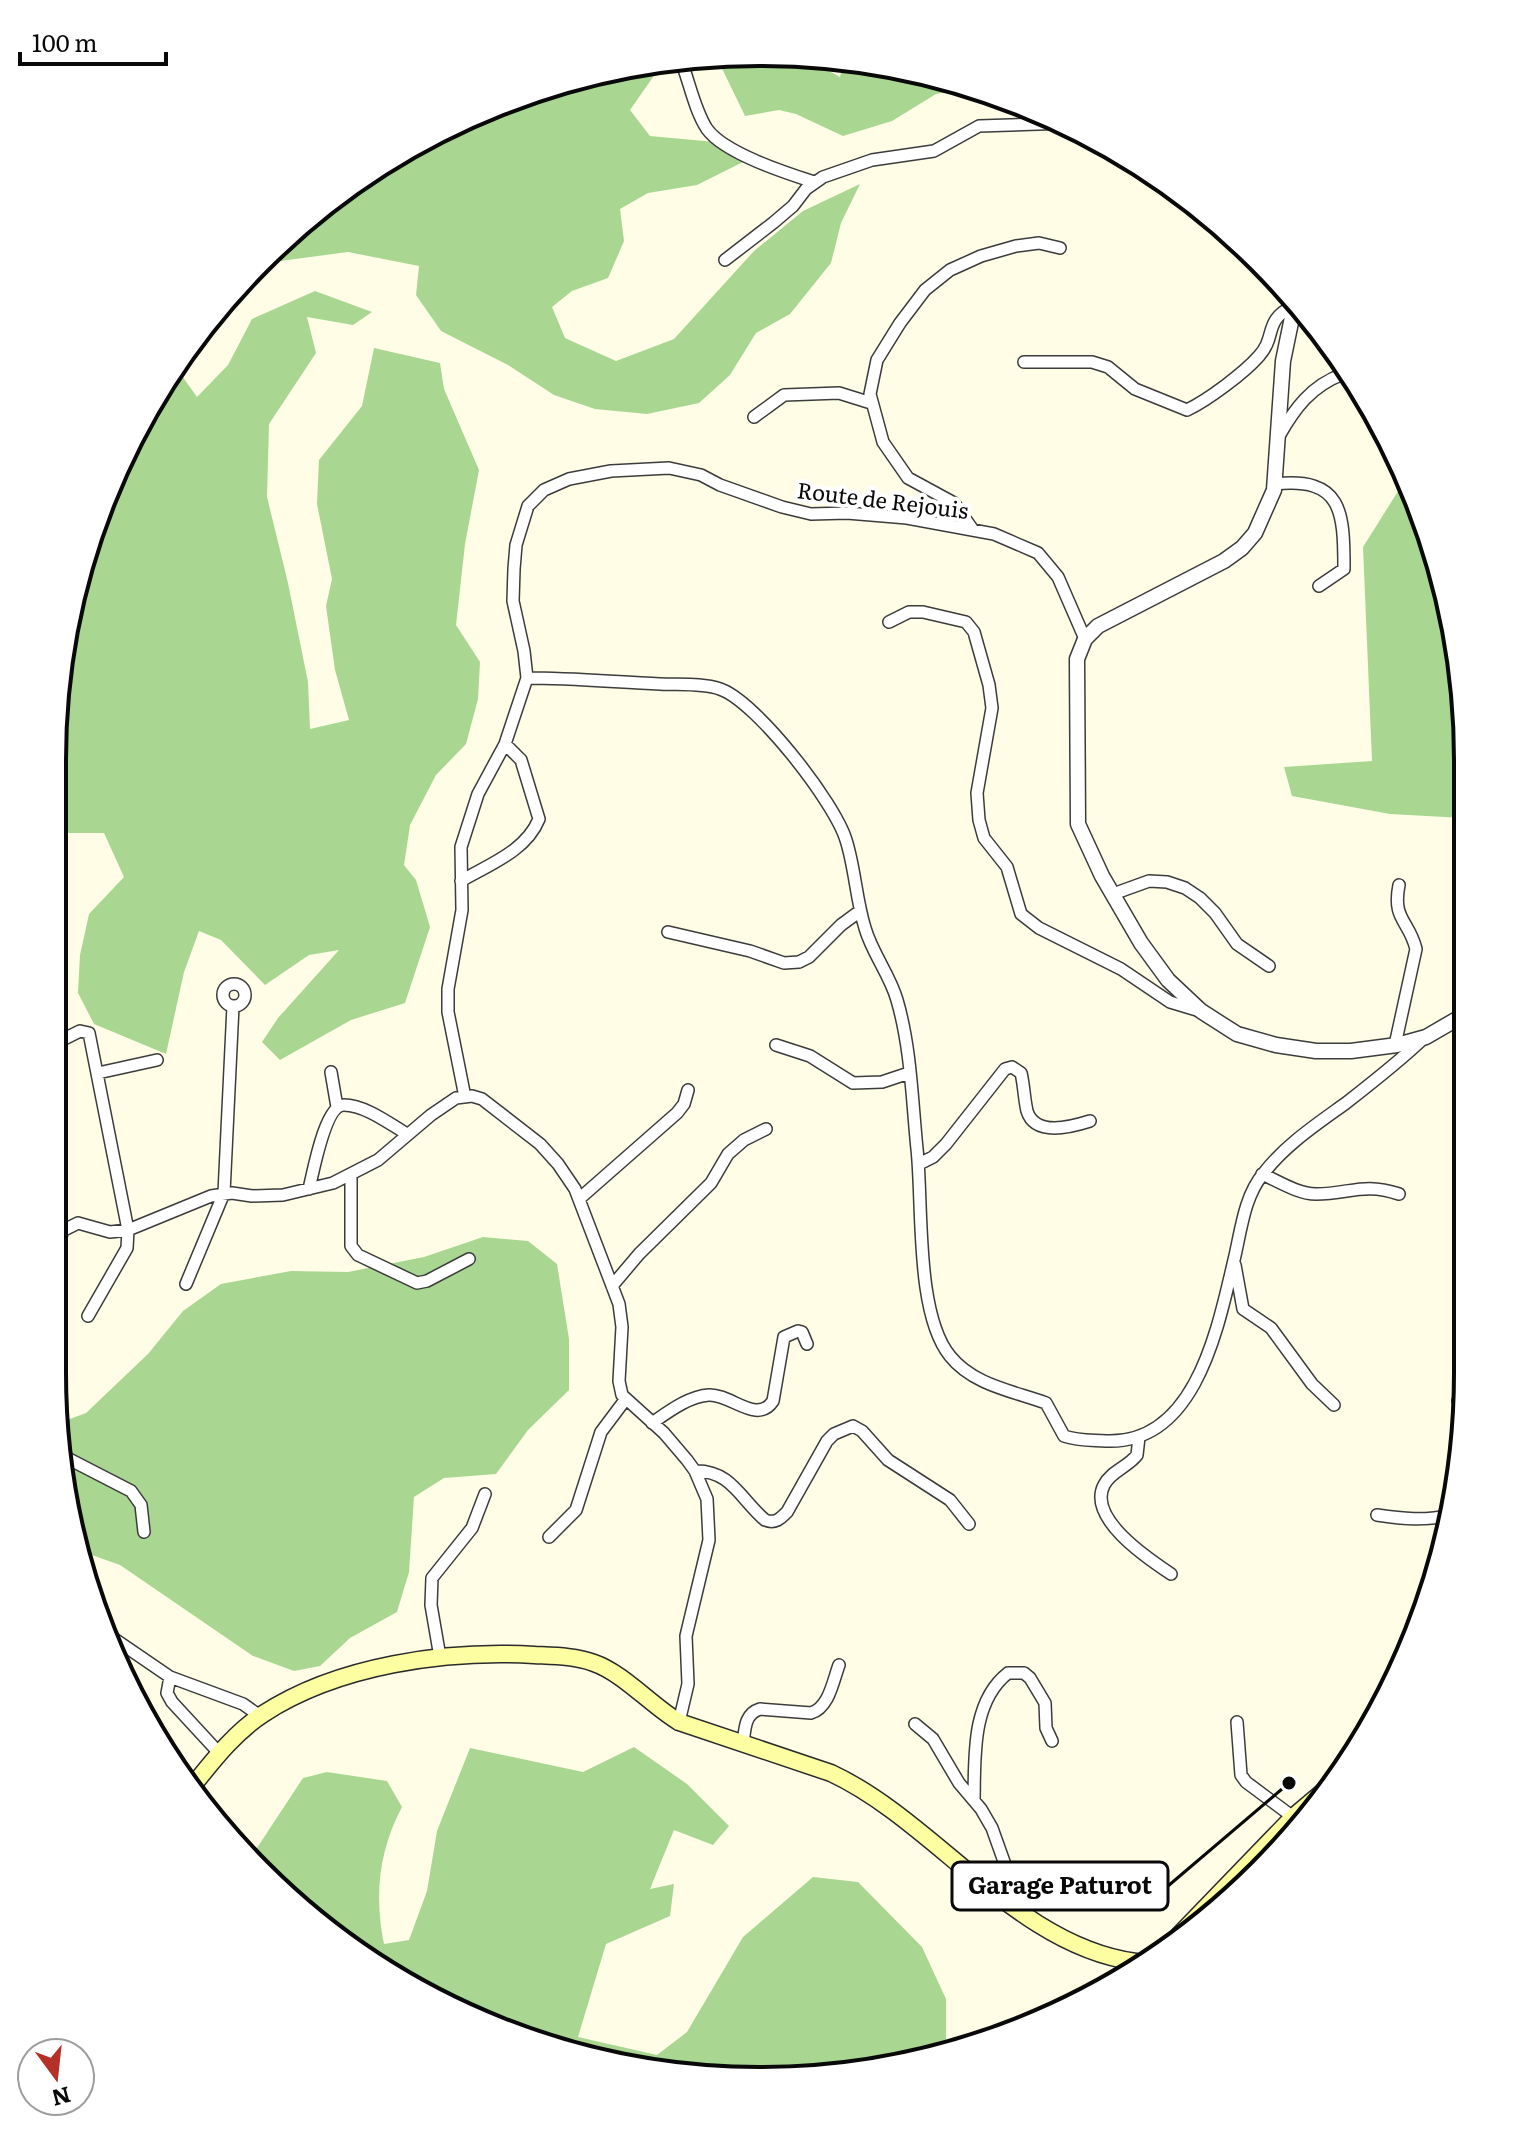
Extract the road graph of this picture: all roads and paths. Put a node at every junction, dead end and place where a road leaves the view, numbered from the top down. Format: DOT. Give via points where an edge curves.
graph roads {
  1 [pos="684,70"];
  2 [pos="1037,124"];
  3 [pos="814,182"];
  4 [pos="1060,248"];
  5 [pos="725,260"];
  6 [pos="1287,308"];
  7 [pos="1292,314"];
  8 [pos="1024,362"];
  9 [pos="1338,376"];
  10 [pos="871,403"];
  11 [pos="754,417"];
  12 [pos="1277,440"];
  13 [pos="1275,484"];
  14 [pos="973,530"];
  15 [pos="1319,586"];
  16 [pos="889,622"];
  17 [pos="1085,639"];
  18 [pos="527,678"];
  19 [pos="505,744"];
  20 [pos="461,881"];
  21 [pos="1399,885"];
  22 [pos="1113,894"];
  23 [pos="860,911"];
  24 [pos="668,932"];
  25 [pos="1269,966"];
  26 [pos="233,1006"];
  27 [pos="1201,1011"];
  28 [pos="1454,1021"];
  29 [pos="1426,1037"];
  30 [pos="66,1038"];
  31 [pos="776,1045"];
  32 [pos="1395,1045"];
  33 [pos="157,1060"];
  34 [pos="331,1072"];
  35 [pos="98,1073"];
  36 [pos="909,1073"];
  37 [pos="688,1090"];
  38 [pos="465,1097"];
  39 [pos="337,1107"];
  40 [pos="1090,1121"];
  41 [pos="766,1129"];
  42 [pos="407,1134"];
  43 [pos="919,1164"];
  44 [pos="1262,1174"];
  45 [pos="351,1176"];
  46 [pos="309,1189"];
  47 [pos="224,1193"];
  48 [pos="1399,1194"];
  49 [pos="579,1199"];
  50 [pos="66,1229"];
  51 [pos="128,1230"];
  52 [pos="469,1259"];
  53 [pos="1234,1260"];
  54 [pos="186,1284"];
  55 [pos="612,1286"];
  56 [pos="88,1316"];
  57 [pos="807,1344"];
  58 [pos="625,1400"];
  59 [pos="1334,1405"];
  60 [pos="652,1423"];
  61 [pos="1139,1437"];
  62 [pos="72,1460"];
  63 [pos="695,1471"];
  64 [pos="485,1494"];
  65 [pos="1377,1515"];
  66 [pos="1439,1516"];
  67 [pos="969,1524"];
  68 [pos="144,1532"];
  69 [pos="549,1537"];
  70 [pos="1171,1574"];
  71 [pos="121,1644"];
  72 [pos="440,1657"];
  73 [pos="839,1665"];
  74 [pos="170,1677"];
  75 [pos="260,1716"];
  76 [pos="679,1722"];
  77 [pos="1237,1722"];
  78 [pos="915,1724"];
  79 [pos="1052,1741"];
  80 [pos="743,1744"];
  81 [pos="220,1754"];
  82 [pos="198,1780"];
  83 [pos="974,1800"];
  84 [pos="1293,1817"];
  85 [pos="1022,1913"];
  86 [pos="1129,1961"];
  1 -- 3 [label="street" via="700,115 717,139"];
  2 -- 3 [label="street" via="979,126 934,151 872,160"];
  3 -- 5 [label="street" via="783,215"];
  4 -- 10 [label="street" via="1039,243 1000,249 936,279 881,350"];
  6 -- 8 [label="street" via="1272,322 1260,355 1187,410 1135,389 1108,367 1092,362"];
  7 -- 12 [label="street"];
  9 -- 12 [label="street" via="1296,405"];
  10 -- 11 [label="street" via="839,393 784,395"];
  10 -- 14 [label="street" via="883,442 908,478 954,503"];
  12 -- 13 [label="street"];
  13 -- 15 [label="street" via="1316,485 1328,491 1337,510 1344,569"];
  13 -- 17 [label="street" via="1266,512 1242,548 1098,626"];
  14 -- 17 [label="street, Route de Rejouis" via="1038,553 1058,577"];
  14 -- 18 [label="street, Route de Rejouis" via="893,516 811,514 669,468 569,479 544,490 528,506 516,545 513,601"];
  16 -- 27 [label="street" via="923,612 966,622 974,632 992,708 977,793 979,820 984,838 1007,867 1021,914 1170,1002"];
  17 -- 22 [label="street" via="1077,659 1076,811"];
  18 -- 19 [label="street, Route de Rejouis"];
  18 -- 23 [label="street" via="710,687 740,701 784,746 834,814 846,839"];
  19 -- 20 [label="street, Route de Rejouis" via="468,821"];
  19 -- 20 [label="street" via="521,760 539,819 521,846"];
  20 -- 38 [label="street, Route de Rejouis" via="448,1012"];
  21 -- 32 [label="street" via="1397,910 1416,949"];
  22 -- 25 [label="street" via="1149,881 1185,888 1215,913 1237,944"];
  22 -- 27 [label="street" via="1159,967"];
  23 -- 24 [label="street" via="799,962 784,963"];
  23 -- 36 [label="street" via="896,997"];
  26 -- 47 [label="street"];
  27 -- 32 [label="street" via="1237,1034 1276,1045 1316,1051"];
  28 -- 29 [label="street"];
  29 -- 32 [label="street"];
  29 -- 44 [label="street" via="1303,1134"];
  30 -- 35 [label="street" via="84,1030 89,1033"];
  31 -- 36 [label="street" via="810,1056 853,1083 882,1082"];
  33 -- 35 [label="street"];
  34 -- 39 [label="street"];
  35 -- 51 [label="street"];
  36 -- 43 [label="street"];
  37 -- 49 [label="street" via="677,1113"];
  38 -- 42 [label="street" via="445,1104"];
  38 -- 49 [label="street" via="482,1099 540,1144"];
  39 -- 42 [label="street" via="360,1109"];
  39 -- 46 [label="street" via="330,1114"];
  40 -- 43 [label="street" via="1065,1128 1033,1121 1021,1073 1012,1067 1005,1069 946,1144"];
  41 -- 55 [label="street" via="728,1154 711,1183"];
  42 -- 45 [label="street"];
  43 -- 61 [label="street" via="923,1265 938,1332 949,1355 989,1384 1046,1403 1064,1436 1119,1442"];
  44 -- 48 [label="street" via="1306,1193 1364,1187"];
  44 -- 53 [label="street" via="1245,1211"];
  45 -- 46 [label="street"];
  45 -- 52 [label="street" via="351,1246 358,1255 417,1283"];
  46 -- 47 [label="street" via="283,1195"];
  47 -- 51 [label="street"];
  47 -- 54 [label="street"];
  49 -- 55 [label="street"];
  50 -- 51 [label="street" via="78,1223 110,1232"];
  51 -- 56 [label="street" via="127,1248"];
  53 -- 59 [label="street" via="1243,1309 1271,1328"];
  53 -- 61 [label="street" via="1195,1385 1167,1419"];
  55 -- 58 [label="street" via="621,1317 619,1381"];
  57 -- 60 [label="street" via="798,1331 784,1337 769,1408 752,1410 719,1395 700,1396"];
  58 -- 60 [label="street"];
  58 -- 69 [label="street" via="601,1432 576,1510"];
  60 -- 63 [label="street"];
  61 -- 70 [label="street" via="1137,1455 1103,1486 1102,1512 1143,1555"];
  62 -- 68 [label="street" via="131,1491 141,1505"];
  63 -- 67 [label="street" via="721,1475 765,1520 779,1520 827,1441 853,1426 888,1460 950,1500"];
  63 -- 76 [label="street" via="707,1499 710,1528 686,1636 688,1684"];
  64 -- 72 [label="street" via="472,1528 432,1578"];
  65 -- 66 [label="street"];
  71 -- 74 [label="street"];
  72 -- 75 [label="main road" via="333,1681"];
  72 -- 76 [label="main road" via="497,1653 594,1663"];
  73 -- 80 [label="street" via="819,1711 753,1711"];
  74 -- 75 [label="street" via="243,1704"];
  74 -- 81 [label="street" via="167,1693 172,1702"];
  75 -- 81 [label="main road"];
  76 -- 80 [label="main road"];
  77 -- 84 [label="street" via="1241,1775"];
  78 -- 83 [label="street" via="933,1739"];
  79 -- 83 [label="street" via="1045,1703 1030,1678 1008,1673 982,1711"];
  80 -- 85 [label="main road" via="831,1773 872,1793"];
  81 -- 82 [label="main road"];
  83 -- 85 [label="street" via="992,1828"];
  85 -- 86 [label="main road" via="1073,1941"];
}
